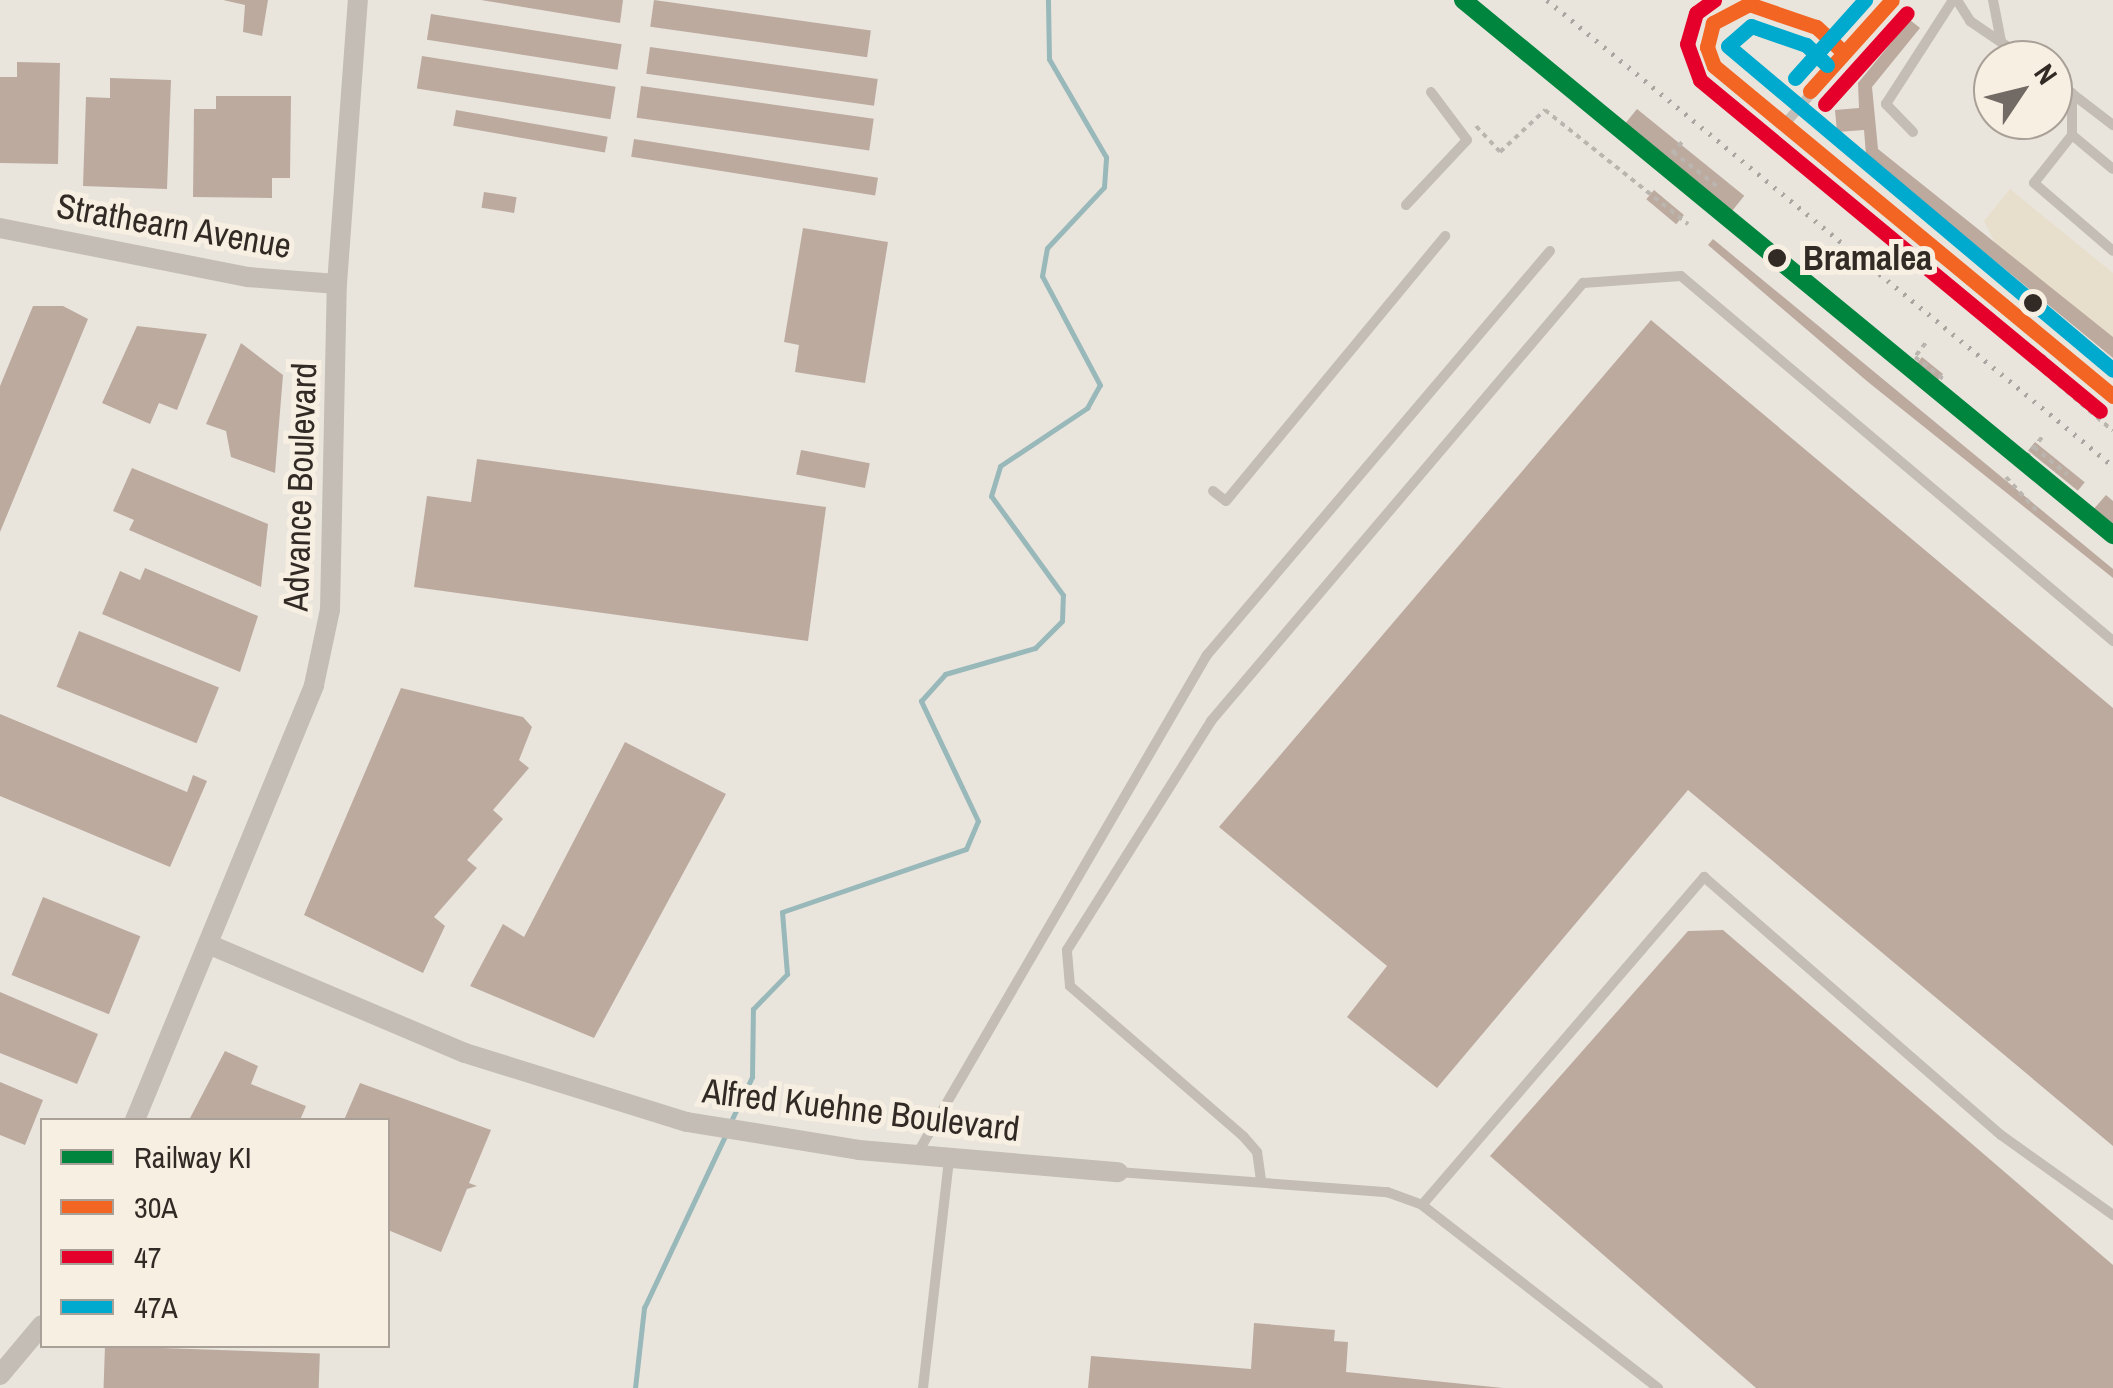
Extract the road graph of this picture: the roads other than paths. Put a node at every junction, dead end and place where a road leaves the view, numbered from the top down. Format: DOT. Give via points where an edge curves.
graph roads {
  1 [pos="358,0"];
  2 [pos="1892,0"];
  3 [pos="1955,0"];
  4 [pos="1993,0"];
  5 [pos="2000,40"];
  6 [pos="2001,40"];
  7 [pos="1841,50"];
  8 [pos="1431,92"];
  9 [pos="2073,94"];
  10 [pos="2113,125"];
  11 [pos="1784,126"];
  12 [pos="1912,132"];
  13 [pos="2073,136"];
  14 [pos="2068,140"];
  15 [pos="2113,169"];
  16 [pos="1406,205"];
  17 [pos="0,228"];
  18 [pos="1445,236"];
  19 [pos="2113,250"];
  20 [pos="1550,251"];
  21 [pos="337,284"];
  22 [pos="2113,396"];
  23 [pos="1214,491"];
  24 [pos="2113,641"];
  25 [pos="208,944"];
  26 [pos="135,1118"];
  27 [pos="916,1155"];
  28 [pos="949,1158"];
  29 [pos="1118,1172"];
  30 [pos="1261,1180"];
  31 [pos="1422,1205"];
  32 [pos="2113,1215"];
  33 [pos="40,1328"];
  34 [pos="0,1375"];
  35 [pos="923,1388"];
  36 [pos="1658,1388"];
  1 -- 21 [label="street, Advance Boulevard"];
  2 -- 7 [label="lane"];
  3 -- 5 [label="lane"];
  3 -- 12 [label="lane" via="1886,104"];
  4 -- 6 [label="lane"];
  7 -- 11 [label="lane"];
  7 -- 11 [label="lane" via="1816,26 1750,4 1713,23 1714,66"];
  8 -- 16 [label="lane" via="1467,140"];
  9 -- 10 [label="lane"];
  11 -- 22 [label="lane"];
  13 -- 15 [label="lane"];
  14 -- 19 [label="lane" via="2034,183"];
  17 -- 21 [label="street, Strathearn Avenue" via="248,276"];
  18 -- 23 [label="lane" via="1226,501"];
  20 -- 27 [label="lane" via="1208,656"];
  21 -- 25 [label="street, Advance Boulevard" via="330,610 314,685"];
  24 -- 30 [label="lane" via="1681,276 1583,283 1211,721 1068,950 1070,986 1243,1136 1258,1152"];
  25 -- 26 [label="street, Advance Boulevard"];
  25 -- 27 [label="street, Alfred Kuehne Boulevard" via="465,1053 687,1122"];
  27 -- 28 [label="street, Alfred Kuehne Boulevard"];
  28 -- 29 [label="street, Alfred Kuehne Boulevard"];
  28 -- 35 [label="lane"];
  29 -- 30 [label="lane"];
  30 -- 31 [label="lane" via="1386,1192"];
  31 -- 32 [label="lane" via="1704,877 2000,1135"];
  31 -- 36 [label="lane"];
  33 -- 34 [label="street"];
}
